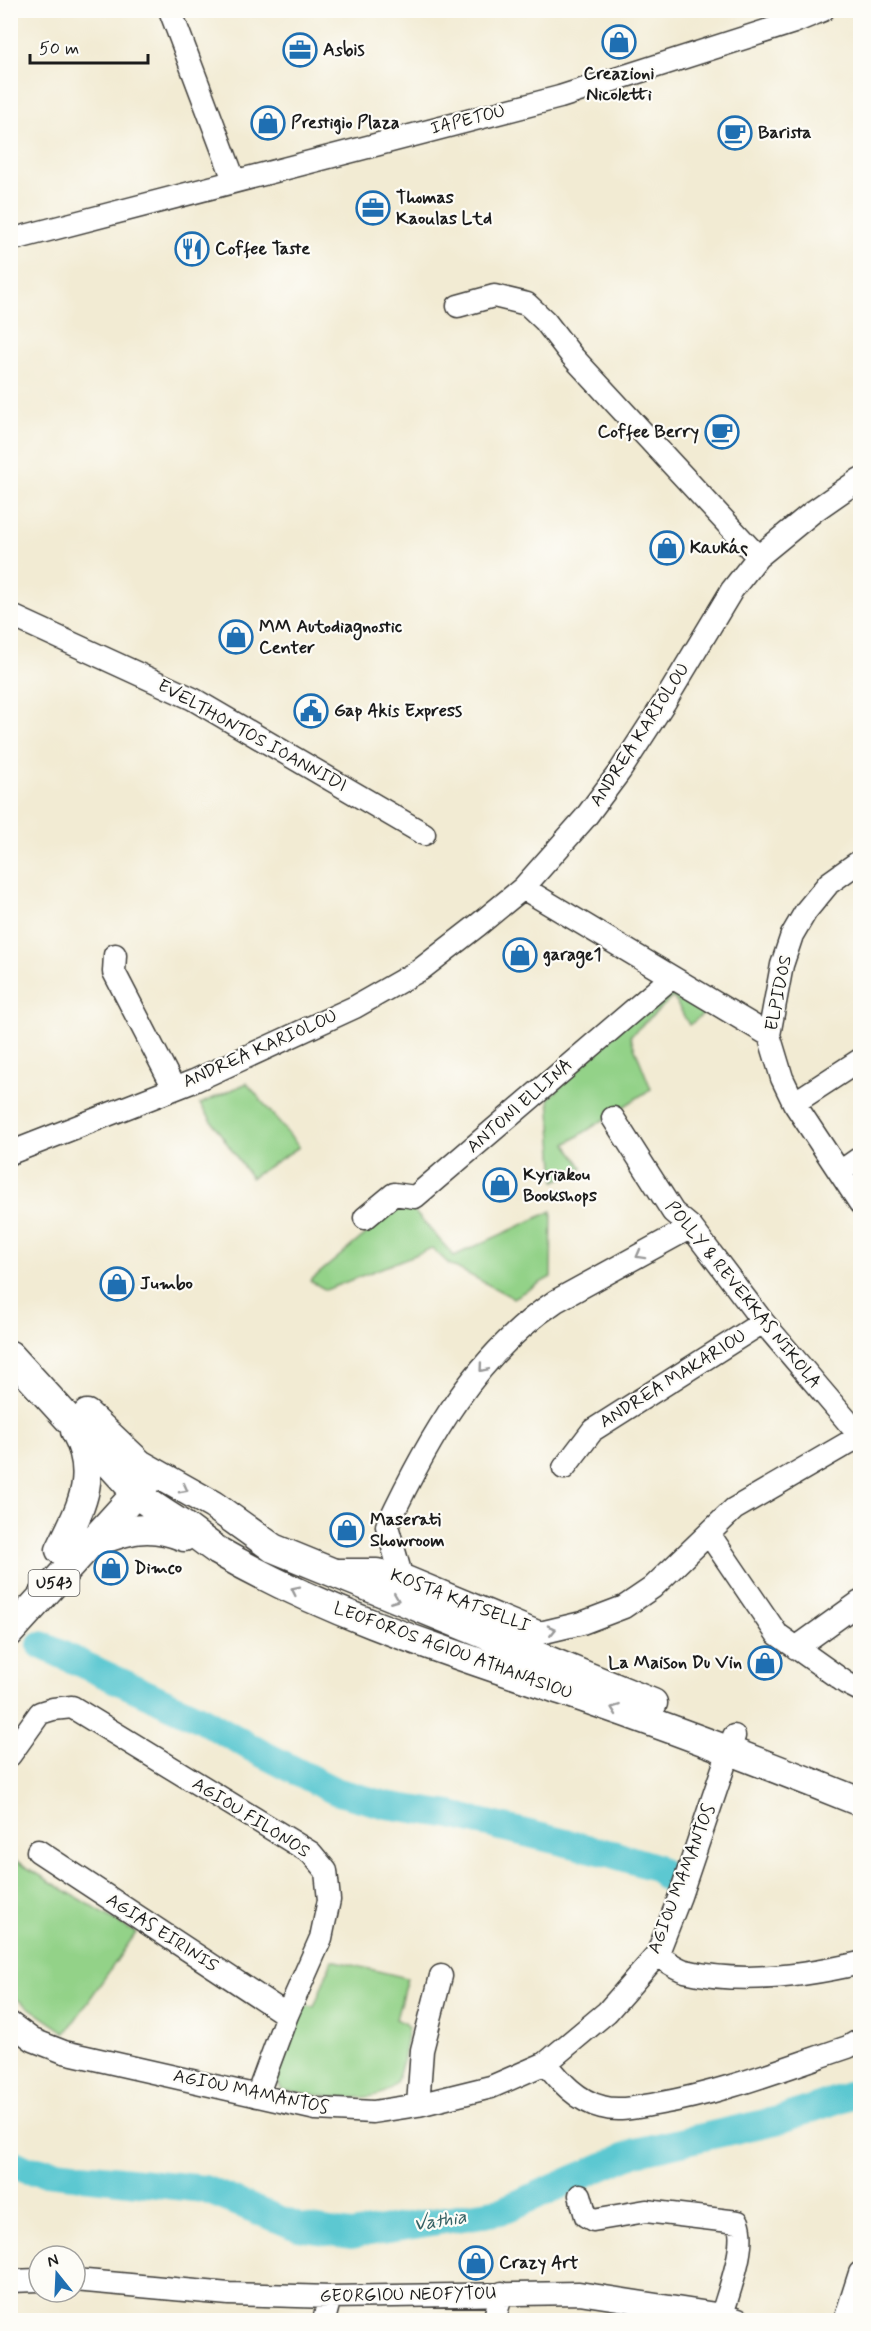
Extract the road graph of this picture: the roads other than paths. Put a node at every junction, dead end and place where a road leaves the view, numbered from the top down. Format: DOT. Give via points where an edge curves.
graph roads {
  1 [pos="170,10"];
  2 [pos="823,10"];
  3 [pos="793,16"];
  4 [pos="234,180"];
  5 [pos="108,214"];
  6 [pos="10,225"];
  7 [pos="10,240"];
  8 [pos="458,306"];
  9 [pos="861,479"];
  10 [pos="758,557"];
  11 [pos="10,615"];
  12 [pos="424,834"];
  13 [pos="861,861"];
  14 [pos="523,888"];
  15 [pos="115,955"];
  16 [pos="671,978"];
  17 [pos="769,1035"];
  18 [pos="861,1060"];
  19 [pos="174,1088"];
  20 [pos="795,1103"];
  21 [pos="614,1118"];
  22 [pos="10,1153"];
  23 [pos="861,1158"];
  24 [pos="840,1172"];
  25 [pos="861,1203"];
  26 [pos="365,1218"];
  27 [pos="691,1227"];
  28 [pos="763,1322"];
  29 [pos="10,1332"];
  30 [pos="10,1355"];
  31 [pos="67,1417"];
  32 [pos="860,1436"];
  33 [pos="564,1468"];
  34 [pos="139,1478"];
  35 [pos="709,1534"];
  36 [pos="89,1544"];
  37 [pos="60,1550"];
  38 [pos="217,1550"];
  39 [pos="322,1569"];
  40 [pos="401,1575"];
  41 [pos="861,1602"];
  42 [pos="13,1619"];
  43 [pos="796,1648"];
  44 [pos="861,1690"];
  45 [pos="732,1744"];
  46 [pos="10,1755"];
  47 [pos="861,1785"];
  48 [pos="861,1802"];
  49 [pos="38,1851"];
  50 [pos="657,1955"];
  51 [pos="861,1963"];
  52 [pos="441,1976"];
  53 [pos="287,2014"];
  54 [pos="10,2023"];
  55 [pos="861,2040"];
  56 [pos="546,2063"];
  57 [pos="257,2096"];
  58 [pos="418,2105"];
  59 [pos="580,2195"];
  60 [pos="861,2273"];
  61 [pos="27,2280"];
  62 [pos="10,2281"];
  63 [pos="87,2281"];
  64 [pos="502,2293"];
  65 [pos="330,2297"];
  66 [pos="730,2318"];
  67 [pos="324,2320"];
  68 [pos="494,2320"];
  69 [pos="845,2320"];
  1 -- 4 [label="street"];
  2 -- 3 [label="street, IAPETOU"];
  3 -- 4 [label="street, IAPETOU" via="560,97"];
  4 -- 5 [label="street, IAPETOU"];
  5 -- 6 [label="street, IAPETOU"];
  5 -- 7 [label="street, IAPETOU"];
  8 -- 10 [label="street" via="494,296 527,304"];
  9 -- 10 [label="street, ANDREA KARIOLOU" via="813,511"];
  10 -- 14 [label="street, ANDREA KARIOLOU" via="732,590 620,771 585,819"];
  11 -- 12 [label="street, EVELTHONTOS IOANNIDI" via="193,699"];
  13 -- 17 [label="street, ELPIDOS" via="830,883 806,911 792,936 782,965"];
  14 -- 16 [label="street"];
  14 -- 19 [label="street, ANDREA KARIOLOU" via="420,970 355,1007"];
  15 -- 19 [label="street" via="114,972"];
  16 -- 17 [label="street"];
  16 -- 26 [label="street, ANTONI ELLINA" via="415,1197 394,1194"];
  17 -- 20 [label="street, ELPIDOS" via="782,1078"];
  18 -- 20 [label="street"];
  19 -- 22 [label="street, ANDREA KARIOLOU"];
  20 -- 24 [label="street, ELPIDOS"];
  21 -- 27 [label="street, POLLY & REVEKKAS NIKOLA" via="673,1212"];
  23 -- 24 [label="street"];
  24 -- 25 [label="street, ELPIDOS"];
  27 -- 28 [label="street, POLLY & REVEKKAS NIKOLA"];
  27 -- 40 [label="street, one-way" via="551,1305 494,1354 455,1401 414,1469 387,1526"];
  28 -- 32 [label="street, POLLY & REVEKKAS NIKOLA"];
  28 -- 33 [label="street, ANDREA MAKARIOU" via="593,1430"];
  29 -- 34 [label="main road, LEOFOROS AGIOU ATHANASIOU"];
  30 -- 31 [label="main road, LEOFOROS AGIOU ATHANASIOU"];
  31 -- 34 [label="main road, LEOFOROS AGIOU ATHANASIOU"];
  31 -- 37 [label="main road" via="81,1442 86,1470 83,1503"];
  32 -- 35 [label="street, KOSTA KATSELLI" via="734,1509"];
  34 -- 36 [label="main road, U543"];
  34 -- 37 [label="main road, U543" via="114,1496"];
  34 -- 38 [label="main road, LEOFOROS AGIOU ATHANASIOU" via="156,1510"];
  34 -- 39 [label="main road, LEOFOROS AGIOU ATHANASIOU, one-way" via="213,1505 273,1548"];
  40 -- 35 [label="street, KOSTA KATSELLI, one-way" via="540,1633 624,1607 652,1588"];
  35 -- 43 [label="street" via="777,1634"];
  36 -- 38 [label="main road" via="147,1527 175,1533"];
  36 -- 42 [label="main road, U543"];
  37 -- 42 [label="main road, U543"];
  45 -- 38 [label="main road, LEOFOROS AGIOU ATHANASIOU, one-way" via="428,1645 342,1612"];
  39 -- 40 [label="street, KOSTA KATSELLI" via="376,1570"];
  39 -- 45 [label="main road, LEOFOROS AGIOU ATHANASIOU, one-way"];
  41 -- 43 [label="street"];
  43 -- 44 [label="street"];
  45 -- 47 [label="main road, LEOFOROS AGIOU ATHANASIOU"];
  45 -- 48 [label="main road, LEOFOROS AGIOU ATHANASIOU"];
  45 -- 50 [label="street, AGIOU MAMANTOS"];
  46 -- 53 [label="street, AGIOU FILONOS" via="40,1713 72,1707 310,1853 326,1871 329,1900 321,1938"];
  49 -- 53 [label="street, AGIAS EIRINIS"];
  50 -- 51 [label="street" via="683,1970 737,1978 819,1972"];
  50 -- 56 [label="street, AGIOU MAMANTOS" via="607,2012"];
  52 -- 58 [label="street" via="422,2050"];
  53 -- 57 [label="street, AGIOU FILONOS"];
  54 -- 57 [label="street, AGIOU MAMANTOS" via="33,2040 64,2052"];
  55 -- 56 [label="street" via="746,2082 629,2109 602,2107 581,2098"];
  56 -- 58 [label="street, AGIOU MAMANTOS" via="491,2087"];
  57 -- 58 [label="street, AGIOU MAMANTOS" via="315,2109 372,2112"];
  59 -- 66 [label="street" via="586,2216 593,2220 646,2211 738,2222 742,2232"];
  60 -- 69 [label="street"];
  61 -- 62 [label="street"];
  63 -- 65 [label="street, GEORGIOU NEOFYTOU" via="229,2294"];
  64 -- 65 [label="street, GEORGIOU NEOFYTOU"];
  64 -- 66 [label="street, GEORGIOU NEOFYTOU" via="579,2293"];
  64 -- 68 [label="street"];
  65 -- 67 [label="street"];
}
